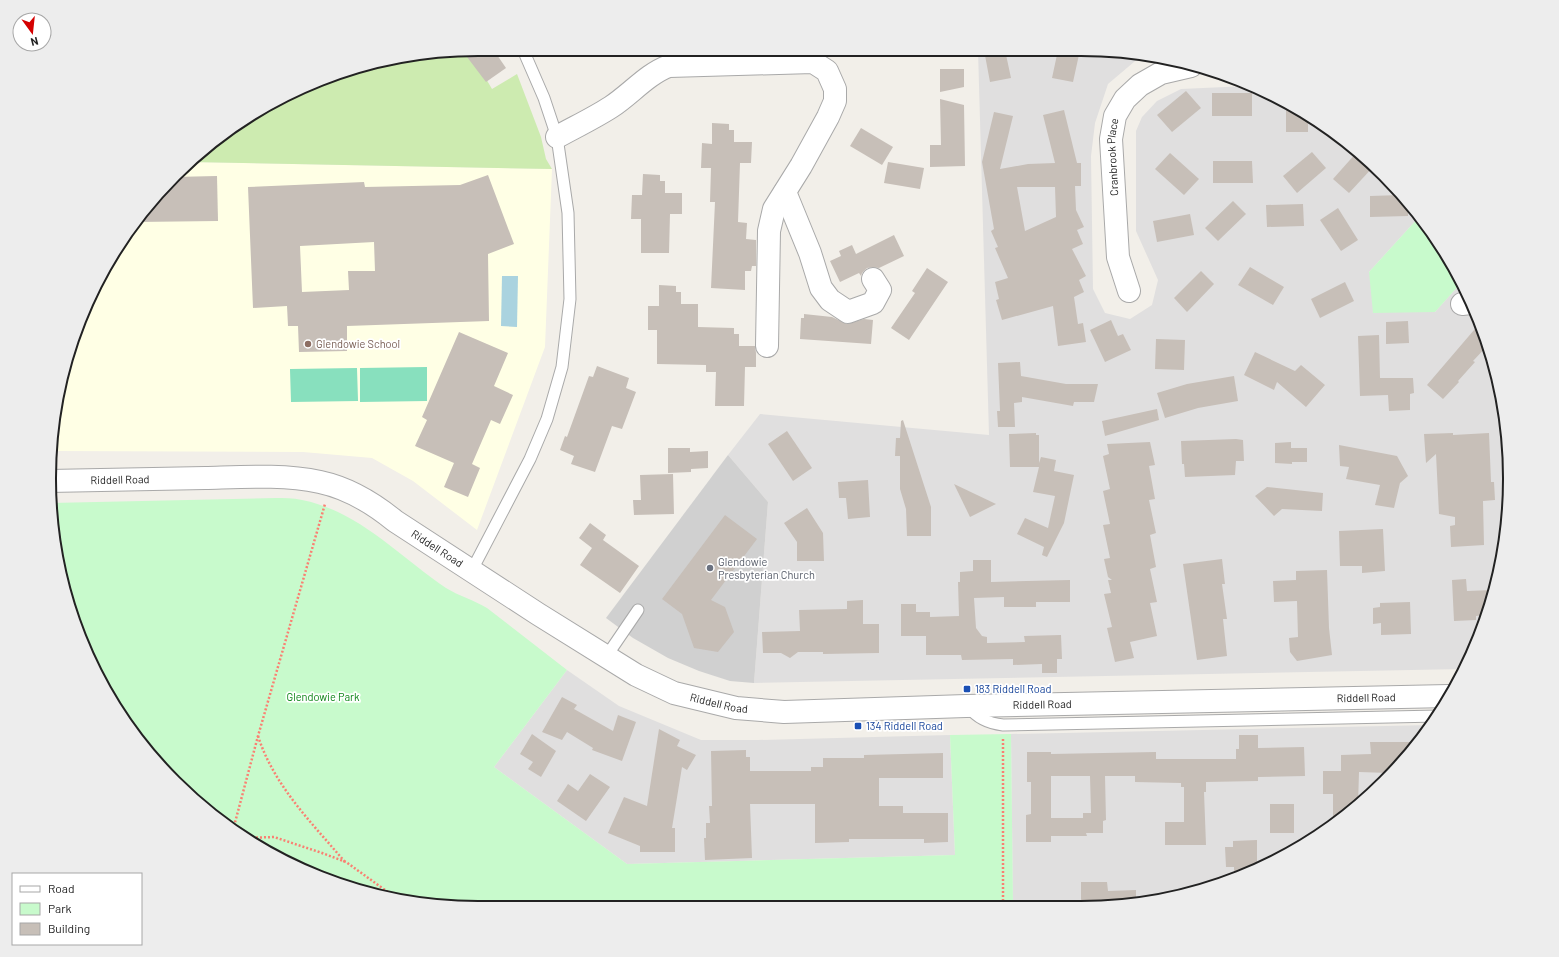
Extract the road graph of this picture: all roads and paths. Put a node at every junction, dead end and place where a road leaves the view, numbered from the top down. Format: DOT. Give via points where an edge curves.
graph roads {
  1 [pos="526,56"];
  2 [pos="1182,68"];
  3 [pos="556,137"];
  4 [pos="785,192"];
  5 [pos="873,279"];
  6 [pos="1129,291"];
  7 [pos="767,346"];
  8 [pos="56,481"];
  9 [pos="325,503"];
  10 [pos="472,570"];
  11 [pos="638,610"];
  12 [pos="606,657"];
  13 [pos="1442,696"];
  14 [pos="966,706"];
  15 [pos="1430,716"];
  16 [pos="1003,724"];
  17 [pos="258,736"];
  18 [pos="235,824"];
  19 [pos="256,838"];
  20 [pos="346,862"];
  21 [pos="386,891"];
  22 [pos="1003,901"];
  1 -- 3 [label="lane" via="544,98"];
  2 -- 6 [label="street, Cranbrook Place" via="1161,73 1140,85 1125,99 1115,116 1111,139 1118,257"];
  3 -- 4 [label="street" via="611,107 656,71 668,66 813,62 827,72 836,88 835,101"];
  3 -- 10 [label="lane" via="568,221 570,299 562,367 547,419 530,459"];
  4 -- 5 [label="street" via="821,288 830,300 848,312 873,303 880,290"];
  4 -- 7 [label="street" via="774,210 770,231"];
  8 -- 10 [label="street, Riddell Road" via="249,476 320,482 343,489 376,506"];
  9 -- 17 [label="path"];
  10 -- 12 [label="street, Riddell Road"];
  11 -- 12 [label="lane"];
  12 -- 14 [label="street, Riddell Road" via="674,693 736,708 784,712"];
  13 -- 14 [label="street, Riddell Road"];
  14 -- 16 [label="lane" via="979,718 994,724"];
  15 -- 16 [label="lane"];
  16 -- 22 [label="path"];
  17 -- 18 [label="path"];
  17 -- 20 [label="path" via="263,751 284,790"];
  19 -- 20 [label="path" via="274,837"];
  20 -- 21 [label="path"];
}
